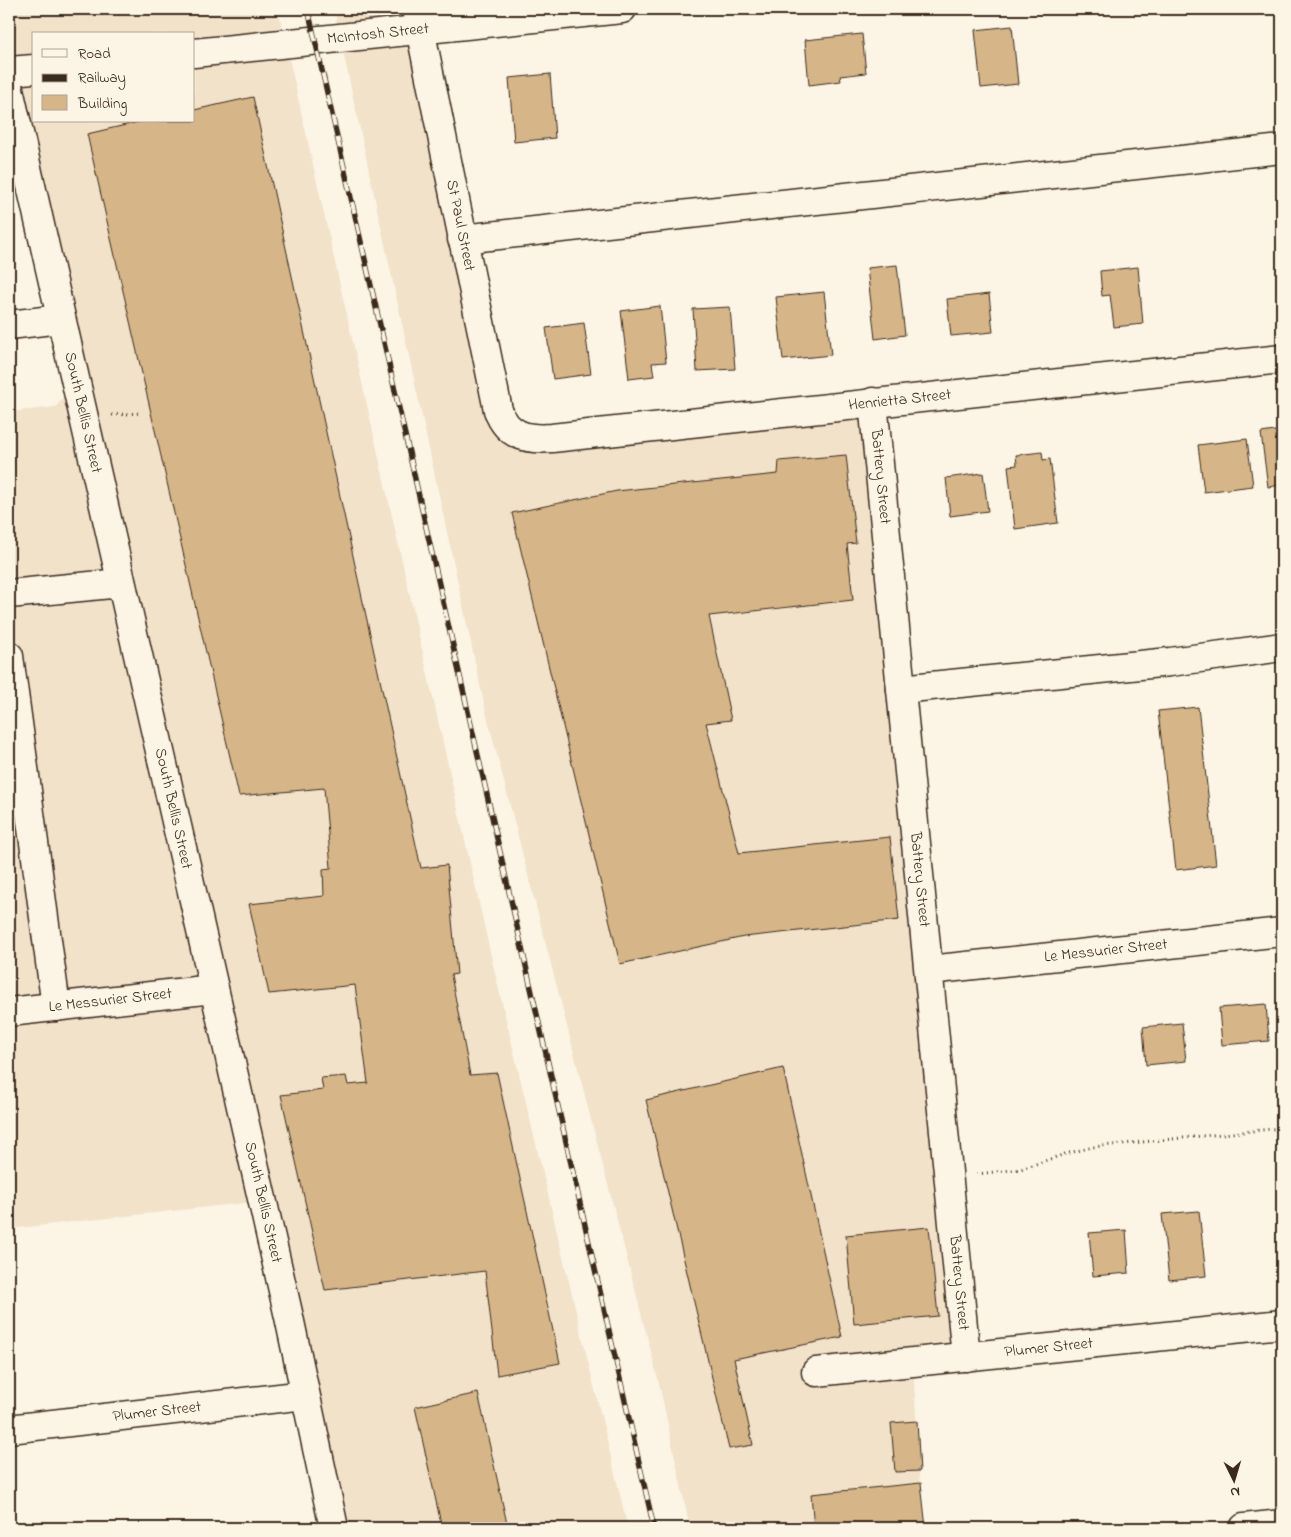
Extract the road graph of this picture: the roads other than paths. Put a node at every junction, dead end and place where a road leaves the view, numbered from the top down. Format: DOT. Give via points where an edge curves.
graph roads {
  1 [pos="622,9"];
  2 [pos="419,20"];
  3 [pos="195,54"];
  4 [pos="32,69"];
  5 [pos="9,71"];
  6 [pos="9,89"];
  7 [pos="1282,149"];
  8 [pos="462,239"];
  9 [pos="61,318"];
  10 [pos="9,325"];
  11 [pos="1282,359"];
  12 [pos="873,402"];
  13 [pos="518,435"];
  14 [pos="121,583"];
  15 [pos="9,594"];
  16 [pos="1282,647"];
  17 [pos="9,656"];
  18 [pos="901,689"];
  19 [pos="1282,932"];
  20 [pos="929,970"];
  21 [pos="213,989"];
  22 [pos="56,1007"];
  23 [pos="9,1012"];
  24 [pos="1282,1324"];
  25 [pos="966,1357"];
  26 [pos="816,1372"];
  27 [pos="305,1395"];
  28 [pos="9,1429"];
  29 [pos="1282,1524"];
  30 [pos="334,1528"];
  31 [pos="1244,1528"];
  1 -- 2 [label="street, McIntosh Street"];
  2 -- 3 [label="street, McIntosh Street"];
  2 -- 8 [label="street, St Paul Street"];
  4 -- 5 [label="street"];
  6 -- 9 [label="street, South Bellis Street"];
  7 -- 8 [label="street"];
  8 -- 13 [label="street, St Paul Street" via="498,410 504,423"];
  9 -- 10 [label="street"];
  9 -- 14 [label="street, South Bellis Street"];
  11 -- 12 [label="street, Henrietta Street"];
  12 -- 13 [label="street, Henrietta Street" via="552,438 534,439"];
  12 -- 18 [label="street, Battery Street"];
  14 -- 15 [label="street"];
  14 -- 21 [label="street, South Bellis Street"];
  16 -- 18 [label="street" via="1170,662"];
  17 -- 22 [label="street"];
  18 -- 20 [label="street, Battery Street"];
  19 -- 20 [label="street, Le Messurier Street"];
  20 -- 25 [label="street, Battery Street"];
  21 -- 22 [label="street, Le Messurier Street"];
  21 -- 27 [label="street, South Bellis Street"];
  22 -- 23 [label="street, Le Messurier Street"];
  24 -- 25 [label="street, Plumer Street"];
  25 -- 26 [label="street, Plumer Street"];
  27 -- 28 [label="street, Plumer Street"];
  27 -- 30 [label="street, South Bellis Street"];
  29 -- 31 [label="street"];
}
